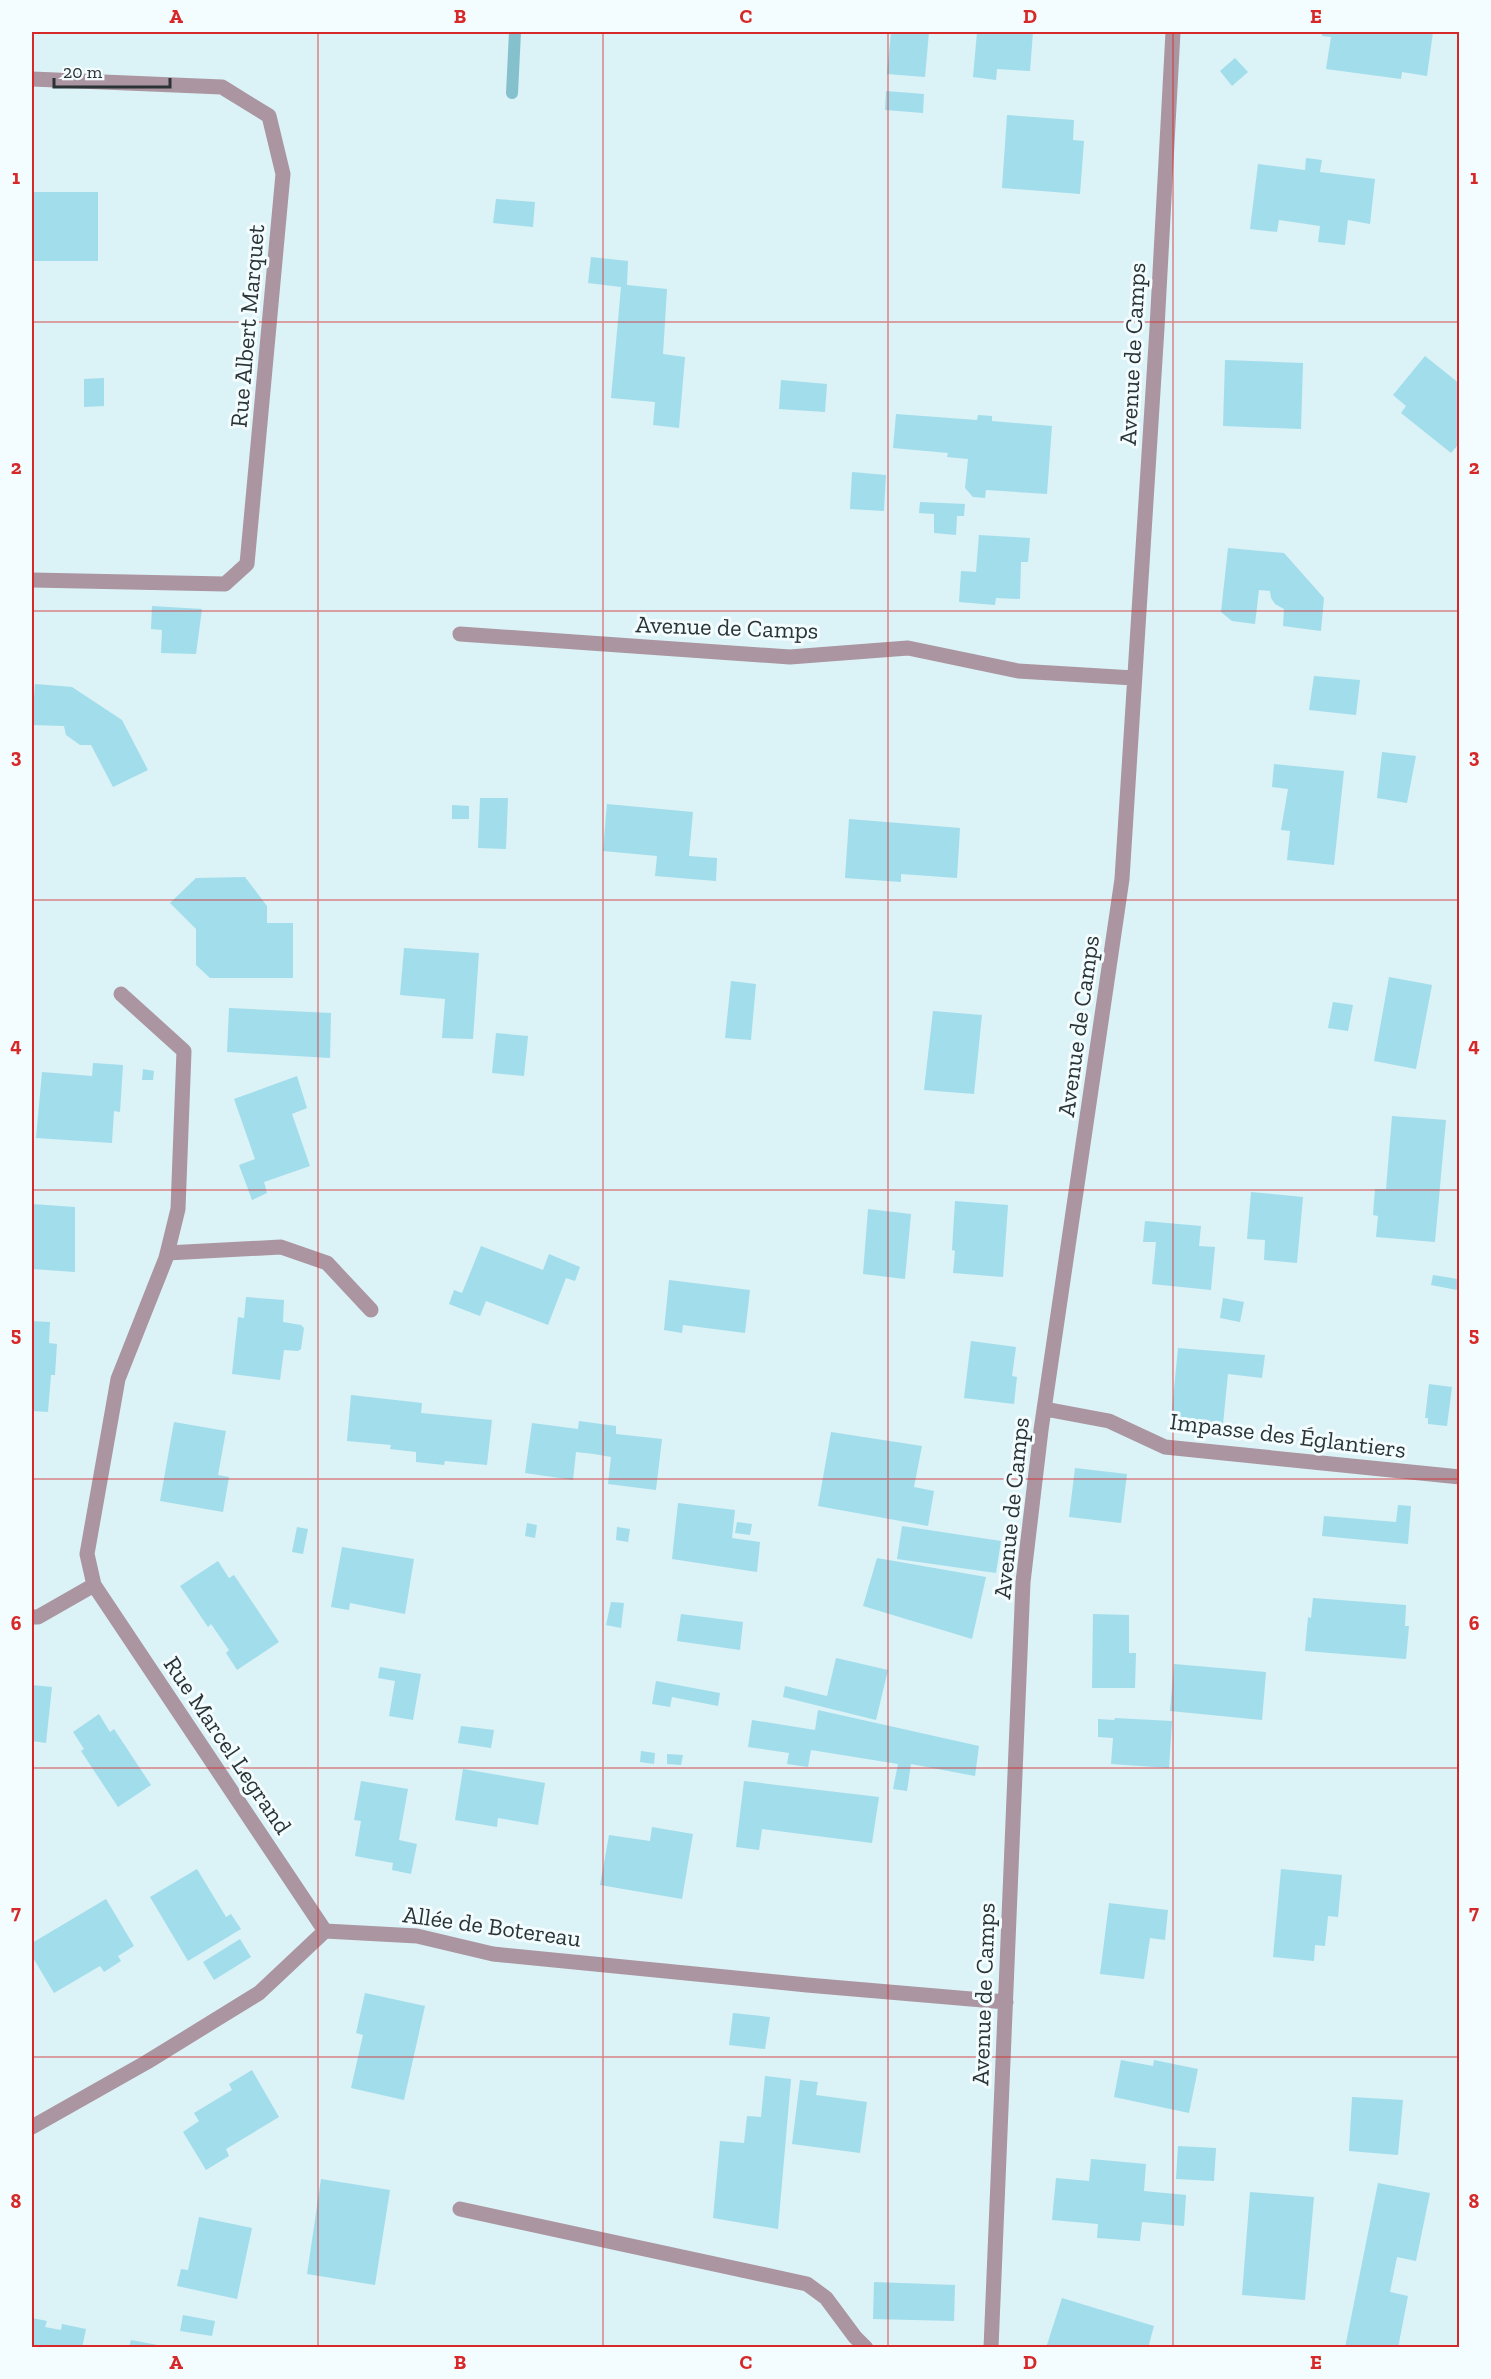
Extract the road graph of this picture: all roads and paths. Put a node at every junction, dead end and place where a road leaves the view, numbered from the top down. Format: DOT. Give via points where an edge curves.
graph roads {
  1 [pos="1173,32"];
  2 [pos="32,79"];
  3 [pos="32,580"];
  4 [pos="460,634"];
  5 [pos="1134,678"];
  6 [pos="121,994"];
  7 [pos="167,1253"];
  8 [pos="371,1310"];
  9 [pos="1045,1409"];
  10 [pos="1460,1477"];
  11 [pos="94,1585"];
  12 [pos="32,1617"];
  13 [pos="325,1931"];
  14 [pos="1006,2001"];
  15 [pos="32,2127"];
  16 [pos="460,2209"];
  17 [pos="866,2348"];
  18 [pos="991,2348"];
  1 -- 5 [label="street, Avenue de Camps"];
  2 -- 3 [label="street, Rue Albert Marquet" via="222,87 269,116 284,174 247,564 225,584"];
  4 -- 5 [label="street, Avenue de Camps" via="790,657 908,648 1018,671"];
  5 -- 9 [label="street, Avenue de Camps" via="1122,879"];
  6 -- 7 [label="street, Rue Marcel Legrand" via="184,1051 178,1209"];
  7 -- 8 [label="street" via="281,1247 327,1263"];
  7 -- 11 [label="street, Rue Marcel Legrand" via="118,1379 87,1554"];
  9 -- 10 [label="street, Impasse des Églantiers" via="1109,1421 1166,1447"];
  9 -- 14 [label="street, Avenue de Camps" via="1023,1582"];
  11 -- 12 [label="street"];
  11 -- 13 [label="street, Rue Marcel Legrand"];
  13 -- 14 [label="street, Allée de Botereau" via="417,1936 504,1955"];
  13 -- 15 [label="street" via="259,1993"];
  14 -- 18 [label="street, Avenue de Camps"];
  16 -- 17 [label="street" via="807,2284 826,2298"];
}
